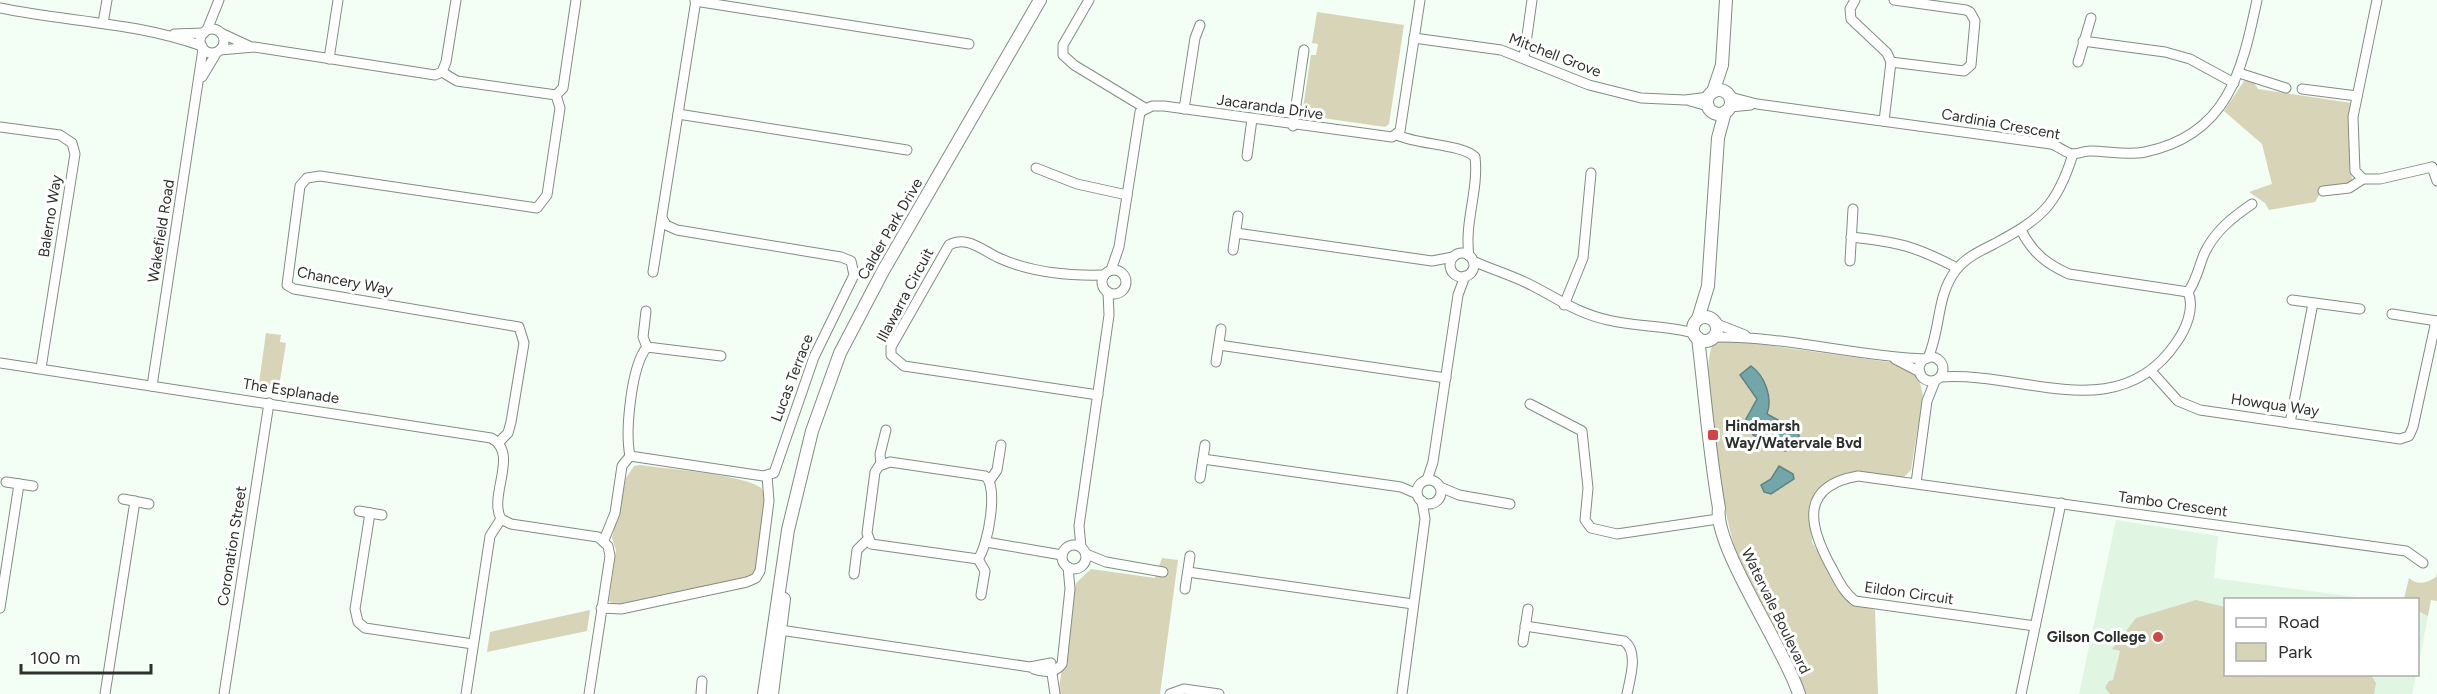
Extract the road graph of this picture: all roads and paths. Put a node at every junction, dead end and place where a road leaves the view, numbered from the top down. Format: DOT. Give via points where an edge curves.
graph roads {
  1 [pos="106,0"];
  2 [pos="220,0"];
  3 [pos="338,0"];
  4 [pos="456,0"];
  5 [pos="576,0"];
  6 [pos="1040,0"];
  7 [pos="1089,0"];
  8 [pos="1420,0"];
  9 [pos="1532,0"];
  10 [pos="1726,0"];
  11 [pos="1855,0"];
  12 [pos="1894,0"];
  13 [pos="2257,0"];
  14 [pos="2377,0"];
  15 [pos="696,1"];
  16 [pos="0,8"];
  17 [pos="2091,18"];
  18 [pos="103,23"];
  19 [pos="1200,25"];
  20 [pos="206,32"];
  21 [pos="220,32"];
  22 [pos="166,35"];
  23 [pos="1414,38"];
  24 [pos="2083,41"];
  25 [pos="969,44"];
  26 [pos="202,47"];
  27 [pos="254,47"];
  28 [pos="1304,50"];
  29 [pos="218,51"];
  30 [pos="1524,57"];
  31 [pos="329,59"];
  32 [pos="1891,62"];
  33 [pos="2078,62"];
  34 [pos="1722,65"];
  35 [pos="442,72"];
  36 [pos="2239,73"];
  37 [pos="199,82"];
  38 [pos="2234,83"];
  39 [pos="2286,88"];
  40 [pos="2302,89"];
  41 [pos="556,95"];
  42 [pos="2357,96"];
  43 [pos="1711,101"];
  44 [pos="1728,103"];
  45 [pos="1145,108"];
  46 [pos="1184,109"];
  47 [pos="678,114"];
  48 [pos="1252,119"];
  49 [pos="1884,121"];
  50 [pos="1293,126"];
  51 [pos="0,127"];
  52 [pos="1397,135"];
  53 [pos="1718,138"];
  54 [pos="908,150"];
  55 [pos="2073,154"];
  56 [pos="1247,156"];
  57 [pos="2437,156"];
  58 [pos="2432,167"];
  59 [pos="1036,168"];
  60 [pos="1590,173"];
  61 [pos="2363,179"];
  62 [pos="2437,181"];
  63 [pos="2323,191"];
  64 [pos="1127,195"];
  65 [pos="2252,204"];
  66 [pos="1853,210"];
  67 [pos="1238,216"];
  68 [pos="662,218"];
  69 [pos="1467,229"];
  70 [pos="2021,230"];
  71 [pos="1236,233"];
  72 [pos="1851,237"];
  73 [pos="1233,250"];
  74 [pos="1455,256"];
  75 [pos="1471,258"];
  76 [pos="1432,261"];
  77 [pos="1850,261"];
  78 [pos="1957,268"];
  79 [pos="1494,270"];
  80 [pos="653,272"];
  81 [pos="1453,272"];
  82 [pos="1469,274"];
  83 [pos="1109,279"];
  84 [pos="1708,286"];
  85 [pos="2188,292"];
  86 [pos="1119,293"];
  87 [pos="1458,295"];
  88 [pos="2292,300"];
  89 [pos="2313,303"];
  90 [pos="1564,305"];
  91 [pos="2360,309"];
  92 [pos="646,311"];
  93 [pos="2392,314"];
  94 [pos="1109,315"];
  95 [pos="2436,321"];
  96 [pos="1716,323"];
  97 [pos="1221,328"];
  98 [pos="1702,332"];
  99 [pos="1750,337"];
  100 [pos="1219,345"];
  101 [pos="647,347"];
  102 [pos="721,356"];
  103 [pos="1890,357"];
  104 [pos="1933,361"];
  105 [pos="1216,362"];
  106 [pos="0,363"];
  107 [pos="41,368"];
  108 [pos="2151,371"];
  109 [pos="1922,375"];
  110 [pos="1966,375"];
  111 [pos="1446,378"];
  112 [pos="1938,379"];
  113 [pos="152,386"];
  114 [pos="1098,395"];
  115 [pos="1927,401"];
  116 [pos="269,403"];
  117 [pos="1530,404"];
  118 [pos="2290,423"];
  119 [pos="886,430"];
  120 [pos="499,442"];
  121 [pos="1204,444"];
  122 [pos="1001,445"];
  123 [pos="630,456"];
  124 [pos="1203,459"];
  125 [pos="881,465"];
  126 [pos="767,476"];
  127 [pos="1200,478"];
  128 [pos="990,480"];
  129 [pos="6,482"];
  130 [pos="1916,483"];
  131 [pos="19,484"];
  132 [pos="33,486"];
  133 [pos="1427,488"];
  134 [pos="1459,495"];
  135 [pos="123,499"];
  136 [pos="1436,500"];
  137 [pos="135,501"];
  138 [pos="2061,503"];
  139 [pos="149,504"];
  140 [pos="1510,504"];
  141 [pos="359,511"];
  142 [pos="370,513"];
  143 [pos="382,515"];
  144 [pos="501,519"];
  145 [pos="1425,519"];
  146 [pos="1718,519"];
  147 [pos="868,539"];
  148 [pos="604,540"];
  149 [pos="986,542"];
  150 [pos="1079,549"];
  151 [pos="1062,555"];
  152 [pos="1190,556"];
  153 [pos="978,559"];
  154 [pos="1106,562"];
  155 [pos="2423,563"];
  156 [pos="1081,566"];
  157 [pos="1068,567"];
  158 [pos="1163,572"];
  159 [pos="1188,572"];
  160 [pos="854,574"];
  161 [pos="1070,589"];
  162 [pos="1185,589"];
  163 [pos="981,595"];
  164 [pos="1413,604"];
  165 [pos="0,608"];
  166 [pos="601,608"];
  167 [pos="1527,609"];
  168 [pos="1525,626"];
  169 [pos="2035,626"];
  170 [pos="776,630"];
  171 [pos="1523,642"];
  172 [pos="473,644"];
  173 [pos="1053,668"];
  174 [pos="702,681"];
  175 [pos="1401,682"];
  176 [pos="105,694"];
  177 [pos="224,694"];
  178 [pos="466,694"];
  179 [pos="589,694"];
  180 [pos="700,694"];
  181 [pos="764,694"];
  182 [pos="772,694"];
  183 [pos="1055,694"];
  184 [pos="1170,694"];
  185 [pos="1219,694"];
  186 [pos="1397,694"];
  187 [pos="1402,694"];
  188 [pos="1627,694"];
  189 [pos="1799,694"];
  190 [pos="2021,694"];
  1 -- 18 [label="street"];
  2 -- 20 [label="street"];
  2 -- 21 [label="street"];
  3 -- 31 [label="street"];
  4 -- 35 [label="street"];
  5 -- 41 [label="street" via="563,87"];
  6 -- 170 [label="street, Calder Park Drive" via="859,314 825,392 798,488"];
  7 -- 45 [label="street" via="1063,45 1063,55"];
  8 -- 23 [label="street"];
  9 -- 30 [label="street"];
  10 -- 34 [label="street, Watervale Boulevard"];
  11 -- 32 [label="street" via="1850,9 1851,19 1887,53"];
  12 -- 32 [label="street" via="1966,10 1975,21 1971,64 1965,71"];
  13 -- 36 [label="street, Cardinia Crescent"];
  14 -- 42 [label="street"];
  15 -- 25 [label="street"];
  15 -- 47 [label="street"];
  16 -- 18 [label="street"];
  17 -- 24 [label="street"];
  18 -- 22 [label="street"];
  19 -- 46 [label="street"];
  20 -- 21 [label="street"];
  20 -- 22 [label="street"];
  20 -- 26 [label="street" via="201,39"];
  21 -- 27 [label="street"];
  21 -- 29 [label="street" via="224,44"];
  22 -- 26 [label="street"];
  23 -- 30 [label="street, Mitchell Grove"];
  23 -- 52 [label="street"];
  24 -- 33 [label="street"];
  24 -- 38 [label="street" via="2165,52 2190,59"];
  26 -- 29 [label="street" via="209,52"];
  26 -- 37 [label="street, Wakefield Road"];
  27 -- 29 [label="street"];
  27 -- 31 [label="street"];
  28 -- 50 [label="street"];
  29 -- 37 [label="street, Wakefield Road"];
  30 -- 43 [label="street, Mitchell Grove" via="1589,86 1613,92 1641,98"];
  31 -- 35 [label="street" via="429,74"];
  32 -- 49 [label="street"];
  34 -- 43 [label="street, Watervale Boulevard"];
  34 -- 44 [label="street, Watervale Boulevard"];
  35 -- 41 [label="street" via="457,81"];
  36 -- 38 [label="street, Cardinia Crescent"];
  36 -- 39 [label="street"];
  37 -- 113 [label="street, Wakefield Road"];
  38 -- 55 [label="street, Cardinia Crescent" via="2215,113 2170,144 2145,152"];
  40 -- 42 [label="street"];
  41 -- 120 [label="street, Chancery Way" via="560,108 547,195 537,208 320,176 307,178 300,186 287,285 519,327 524,343 510,428"];
  42 -- 61 [label="street" via="2355,171"];
  43 -- 44 [label="street"];
  43 -- 44 [label="street" via="1720,90"];
  43 -- 53 [label="street, Watervale Boulevard"];
  44 -- 49 [label="street, Cardinia Crescent"];
  44 -- 53 [label="street, Watervale Boulevard"];
  45 -- 46 [label="street, Jacaranda Drive"];
  45 -- 64 [label="street" via="1138,118"];
  46 -- 48 [label="street, Jacaranda Drive"];
  47 -- 54 [label="street"];
  47 -- 68 [label="street"];
  48 -- 50 [label="street, Jacaranda Drive"];
  48 -- 56 [label="street"];
  49 -- 55 [label="street, Cardinia Crescent" via="2051,144"];
  50 -- 52 [label="street, Jacaranda Drive" via="1384,138"];
  51 -- 107 [label="street, Balerno Way" via="60,135 72,142 75,154"];
  52 -- 69 [label="street, Jacaranda Drive" via="1462,150 1475,157"];
  53 -- 84 [label="street, Watervale Boulevard"];
  55 -- 70 [label="street" via="2053,202"];
  57 -- 58 [label="street"];
  58 -- 61 [label="street"];
  58 -- 62 [label="street"];
  59 -- 64 [label="street" via="1077,184"];
  60 -- 90 [label="street" via="1583,258"];
  61 -- 63 [label="street" via="2349,188"];
  64 -- 83 [label="street" via="1119,247"];
  65 -- 85 [label="street" via="2213,238"];
  66 -- 72 [label="street"];
  67 -- 71 [label="street"];
  68 -- 80 [label="street"];
  68 -- 126 [label="street, Lucas Terrace" via="677,230 841,257 854,265 854,275 801,390 777,470"];
  69 -- 74 [label="street"];
  69 -- 75 [label="street"];
  70 -- 78 [label="street" via="1973,255"];
  70 -- 85 [label="street" via="2037,255 2069,274"];
  71 -- 73 [label="street"];
  71 -- 76 [label="street"];
  72 -- 77 [label="street"];
  72 -- 78 [label="street" via="1900,243"];
  74 -- 75 [label="street"];
  74 -- 76 [label="street"];
  74 -- 81 [label="street"];
  75 -- 79 [label="street"];
  75 -- 82 [label="street"];
  76 -- 81 [label="street"];
  78 -- 104 [label="street" via="1940,303"];
  79 -- 82 [label="street"];
  79 -- 90 [label="street" via="1532,285"];
  81 -- 82 [label="street"];
  81 -- 87 [label="street"];
  82 -- 87 [label="street"];
  83 -- 86 [label="street, Illawarra Circuit"];
  83 -- 86 [label="street" via="1125,278 1126,285"];
  83 -- 94 [label="street"];
  83 -- 114 [label="street, Illawarra Circuit" via="1034,270 957,240 949,245 891,346 891,355 904,366"];
  84 -- 96 [label="street, Watervale Boulevard"];
  84 -- 98 [label="street, Watervale Boulevard"];
  85 -- 108 [label="street" via="2191,310 2181,337"];
  86 -- 94 [label="street"];
  87 -- 111 [label="street"];
  88 -- 89 [label="street"];
  89 -- 91 [label="street"];
  89 -- 118 [label="street"];
  90 -- 98 [label="street" via="1608,321"];
  92 -- 101 [label="street" via="643,337"];
  93 -- 95 [label="street"];
  94 -- 114 [label="street"];
  95 -- 118 [label="street, Howqua Way" via="2409,436 2400,439"];
  96 -- 98 [label="street"];
  96 -- 98 [label="street" via="1708,317"];
  96 -- 99 [label="street"];
  97 -- 100 [label="street"];
  98 -- 99 [label="street"];
  98 -- 146 [label="street, Watervale Boulevard" via="1704,410"];
  99 -- 103 [label="street"];
  100 -- 105 [label="street"];
  100 -- 111 [label="street"];
  101 -- 102 [label="street"];
  101 -- 123 [label="street" via="638,362 628,426"];
  103 -- 104 [label="street"];
  103 -- 109 [label="street"];
  104 -- 109 [label="street"];
  104 -- 110 [label="street"];
  104 -- 112 [label="street"];
  106 -- 107 [label="street, The Esplanade"];
  107 -- 113 [label="street, The Esplanade"];
  108 -- 110 [label="street" via="2128,385 2080,392"];
  108 -- 118 [label="street, Howqua Way" via="2178,401 2199,410"];
  109 -- 112 [label="street"];
  109 -- 115 [label="street"];
  110 -- 112 [label="street"];
  111 -- 133 [label="street"];
  112 -- 115 [label="street"];
  113 -- 116 [label="street, The Esplanade"];
  114 -- 150 [label="street"];
  115 -- 130 [label="street"];
  116 -- 120 [label="street, The Esplanade" via="486,436"];
  116 -- 177 [label="street, Coronation Street"];
  117 -- 146 [label="street" via="1581,431 1588,488 1585,520 1591,528 1617,534"];
  119 -- 125 [label="street"];
  120 -- 144 [label="street" via="504,456 496,504"];
  121 -- 124 [label="street"];
  122 -- 128 [label="street" via="997,470"];
  123 -- 126 [label="street"];
  123 -- 148 [label="street" via="622,466 615,513"];
  124 -- 127 [label="street"];
  124 -- 133 [label="street" via="1401,488"];
  125 -- 128 [label="street" via="890,462 985,476"];
  125 -- 147 [label="street" via="875,472"];
  126 -- 166 [label="street" via="769,501 756,578 621,609"];
  128 -- 149 [label="street" via="993,490"];
  129 -- 131 [label="street"];
  130 -- 138 [label="street, Tambo Crescent"];
  130 -- 169 [label="street, Eildon Circuit" via="1844,478 1818,499 1813,513 1816,538 1845,594 1855,601"];
  131 -- 132 [label="street"];
  131 -- 165 [label="street"];
  133 -- 134 [label="street"];
  133 -- 136 [label="street"];
  133 -- 136 [label="street"];
  133 -- 145 [label="street"];
  134 -- 136 [label="street"];
  134 -- 140 [label="street"];
  135 -- 137 [label="street"];
  136 -- 145 [label="street"];
  137 -- 139 [label="street"];
  137 -- 176 [label="street"];
  138 -- 155 [label="street, Tambo Crescent" via="2406,551"];
  138 -- 169 [label="street"];
  141 -- 142 [label="street"];
  142 -- 143 [label="street"];
  142 -- 172 [label="street" via="355,609 358,622 366,628"];
  144 -- 148 [label="street"];
  144 -- 172 [label="street" via="490,537"];
  145 -- 164 [label="street"];
  146 -- 189 [label="street, Watervale Boulevard" via="1740,575 1781,650"];
  147 -- 153 [label="street" via="877,546"];
  147 -- 160 [label="street" via="856,550"];
  148 -- 166 [label="street" via="610,552"];
  149 -- 151 [label="street"];
  149 -- 153 [label="street"];
  150 -- 151 [label="street"];
  150 -- 154 [label="street"];
  150 -- 156 [label="street"];
  151 -- 157 [label="street"];
  152 -- 159 [label="street"];
  153 -- 163 [label="street" via="985,571"];
  154 -- 156 [label="street"];
  154 -- 158 [label="street"];
  156 -- 157 [label="street"];
  156 -- 161 [label="street"];
  157 -- 161 [label="street"];
  159 -- 162 [label="street"];
  159 -- 164 [label="street"];
  161 -- 173 [label="street" via="1061,646"];
  164 -- 175 [label="street"];
  166 -- 179 [label="street"];
  167 -- 168 [label="street"];
  168 -- 171 [label="street"];
  168 -- 188 [label="street" via="1624,641 1633,656"];
  169 -- 190 [label="street"];
  170 -- 173 [label="street"];
  170 -- 181 [label="street, Calder Park Drive"];
  170 -- 182 [label="street, Calder Park Drive"];
  172 -- 178 [label="street"];
  173 -- 183 [label="street"];
  174 -- 180 [label="street"];
  175 -- 186 [label="street"];
  175 -- 187 [label="street"];
  184 -- 185 [label="street" via="1184,689"];
}
